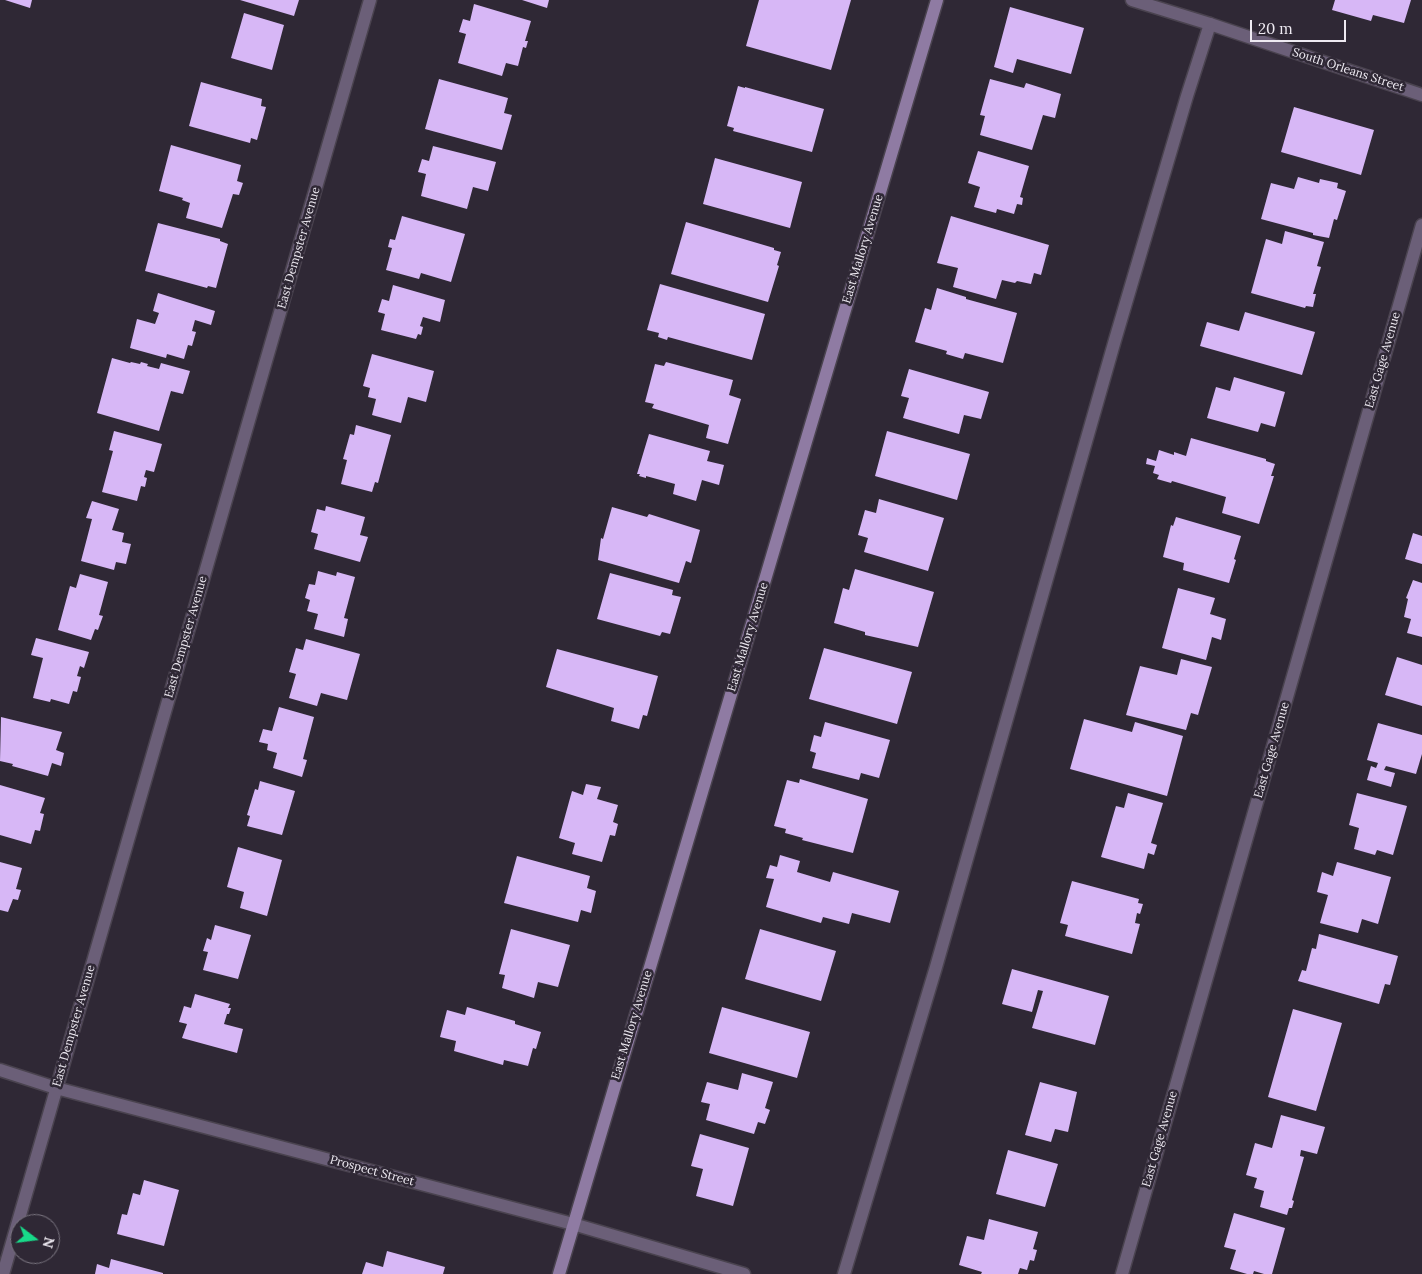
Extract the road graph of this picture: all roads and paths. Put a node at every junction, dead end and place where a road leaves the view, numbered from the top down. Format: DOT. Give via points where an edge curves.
graph roads {
  1 [pos="370,0"];
  2 [pos="937,0"];
  3 [pos="1132,0"];
  4 [pos="1210,24"];
  5 [pos="1422,95"];
  6 [pos="1422,225"];
  7 [pos="0,1070"];
  8 [pos="56,1088"];
  9 [pos="573,1224"];
  10 [pos="3,1274"];
  11 [pos="559,1274"];
  12 [pos="744,1274"];
  13 [pos="844,1274"];
  14 [pos="1122,1274"];
  1 -- 8 [label="street, East Dempster Avenue"];
  2 -- 9 [label="main road, East Mallory Avenue"];
  3 -- 4 [label="street, South Orleans Street"];
  4 -- 5 [label="street, South Orleans Street"];
  4 -- 13 [label="street"];
  6 -- 14 [label="street, East Gage Avenue"];
  7 -- 8 [label="street, Prospect Street"];
  8 -- 9 [label="street, Prospect Street"];
  8 -- 10 [label="street, East Dempster Avenue"];
  9 -- 11 [label="main road, East Mallory Avenue"];
  9 -- 12 [label="street, Prospect Street"];
}
